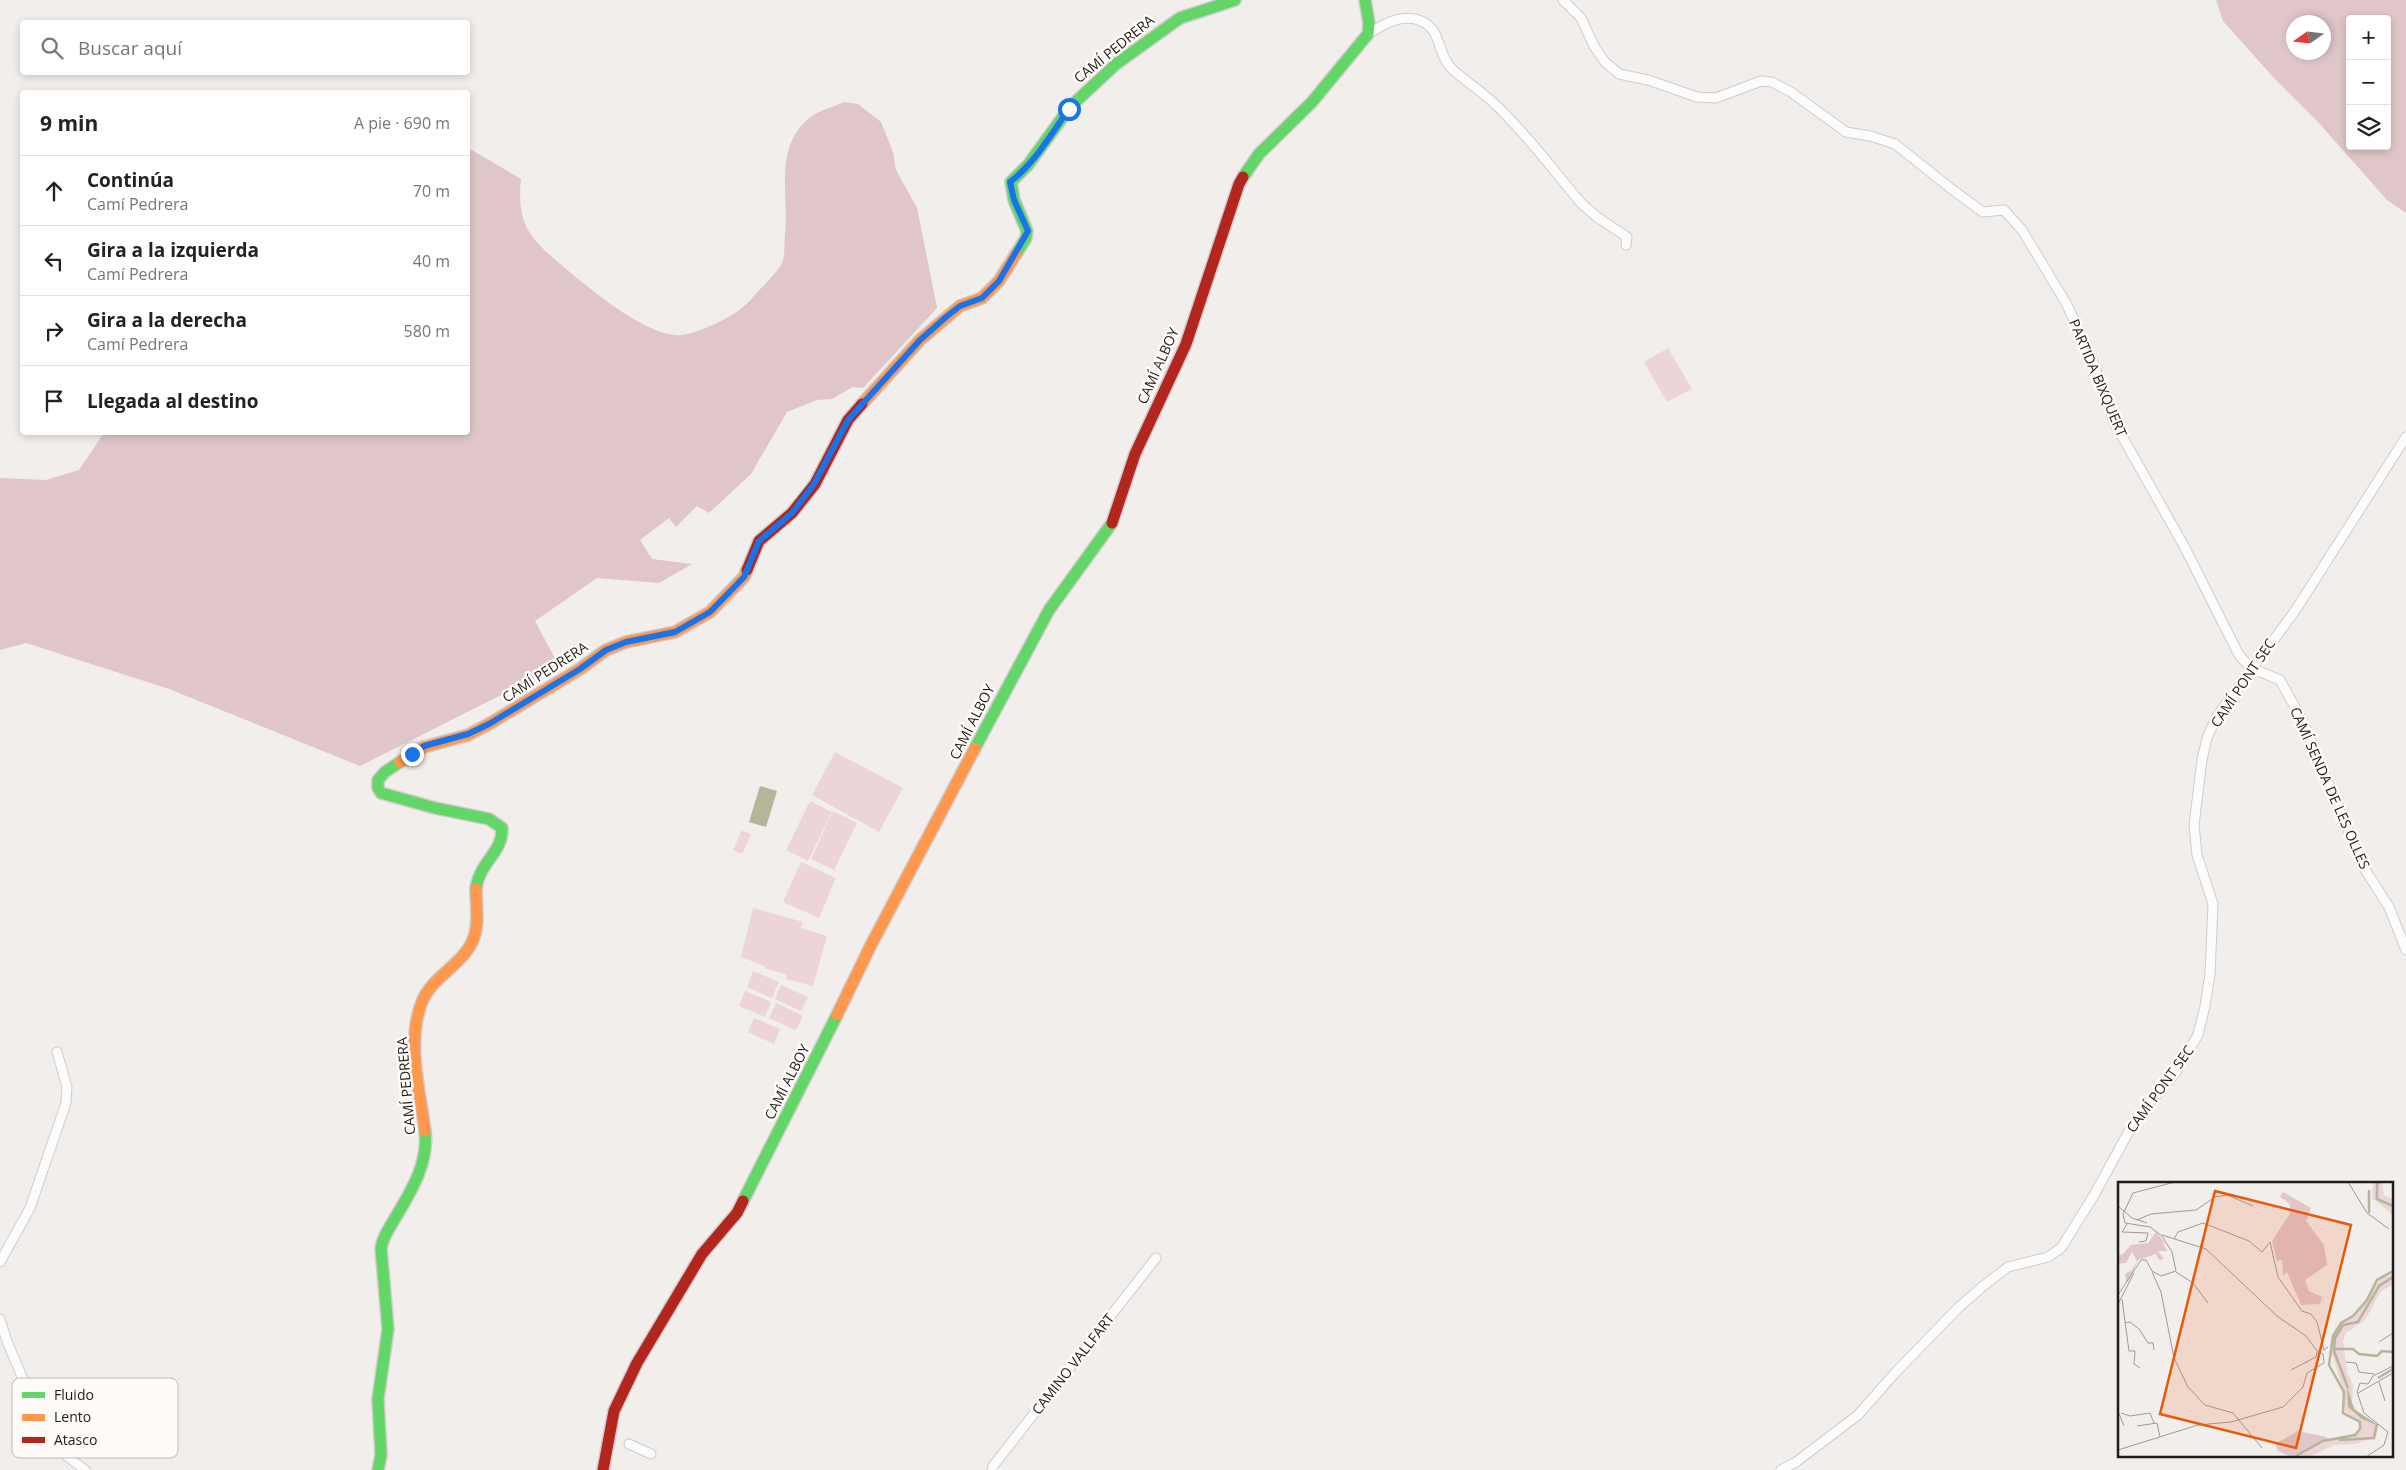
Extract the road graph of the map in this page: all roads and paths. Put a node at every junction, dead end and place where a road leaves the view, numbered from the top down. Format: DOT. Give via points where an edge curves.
graph roads {
  1 [pos="1235,0"];
  2 [pos="1365,0"];
  3 [pos="1563,0"];
  4 [pos="1368,34"];
  5 [pos="1626,244"];
  6 [pos="2406,437"];
  7 [pos="2252,668"];
  8 [pos="2406,950"];
  9 [pos="57,1052"];
  10 [pos="1156,1258"];
  11 [pos="0,1262"];
  12 [pos="0,1319"];
  13 [pos="22,1378"];
  14 [pos="629,1444"];
  15 [pos="650,1454"];
  16 [pos="69,1458"];
  17 [pos="85,1470"];
  18 [pos="378,1470"];
  19 [pos="603,1470"];
  20 [pos="992,1470"];
  21 [pos="1781,1470"];
  1 -- 18 [label="street, CAMÍ PEDRERA" via="1180,18 1167,26 1092,83 1069,109 1020,175 1010,182 1028,231 999,281 982,298 960,306 920,340 858,408 848,420 814,484 792,513 759,541 744,577 710,612 675,632 626,642 606,650 489,724 468,734 424,746 378,780 381,793 489,819 502,828 504,836 502,844 480,872 473,941 463,955 437,977 419,1006 416,1022 418,1079 426,1145 419,1176 381,1242 388,1318 377,1412 382,1457"];
  2 -- 4 [label="street"];
  3 -- 7 [label="street, PARTIDA BIXQUERT" via="1581,18 1605,62 1619,74 1697,97 1716,98 1761,81 1772,82 1846,132 1895,144 1984,212 2004,210 2022,230 2066,303 2091,356 2114,422 2184,546 2239,655"];
  4 -- 5 [label="street" via="1396,19 1416,19 1427,24 1437,35 1442,53 1451,67 1498,107 1582,203 1627,237"];
  4 -- 19 [label="street, CAMÍ ALBOY" via="1312,102 1264,148 1239,184 1186,344 1135,454 1111,526 1049,610 1012,677 871,945 737,1213 702,1254 637,1363 614,1411"];
  6 -- 7 [label="street, CAMÍ PONT SEC" via="2295,611"];
  7 -- 8 [label="street, CAMÍ SENDA DE LES OLLES" via="2280,680 2302,720 2361,861 2389,907"];
  7 -- 21 [label="street, CAMÍ PONT SEC" via="2217,716 2202,760 2194,844 2213,904 2214,920 2209,982 2198,1035 2176,1072 2134,1122 2094,1197 2061,1248 2048,1257 2008,1267 1988,1282 1958,1308 1858,1415"];
  9 -- 11 [label="street" via="67,1087 66,1103 30,1208"];
  10 -- 20 [label="street, CAMINO VALLFART"];
  12 -- 13 [label="street"];
  14 -- 15 [label="street"];
  16 -- 17 [label="street"];
}
